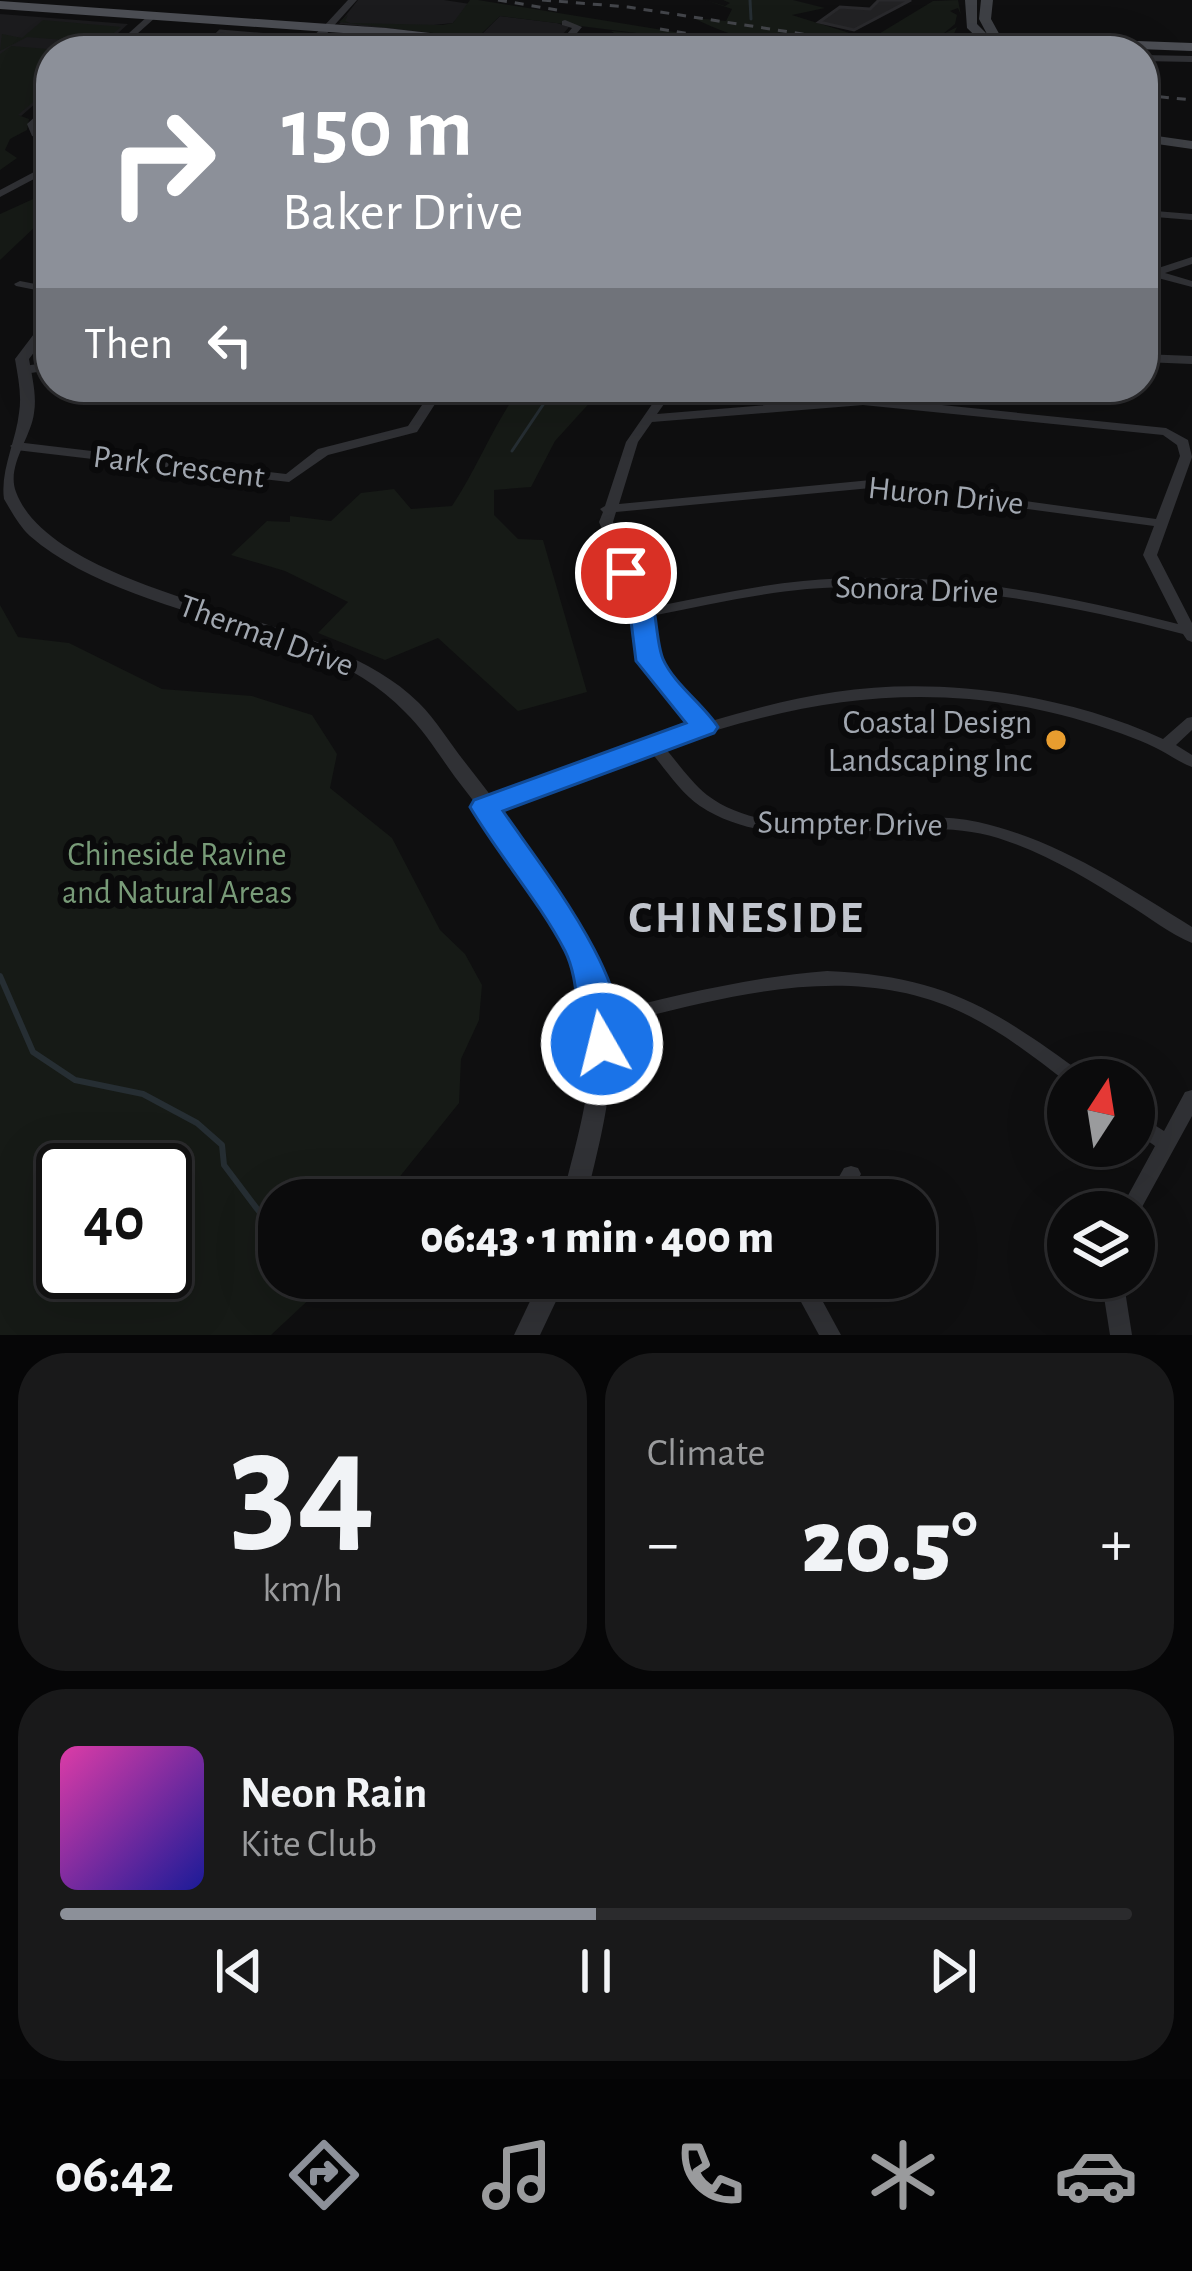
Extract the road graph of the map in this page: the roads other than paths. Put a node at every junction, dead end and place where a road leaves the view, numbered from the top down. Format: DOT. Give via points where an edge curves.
graph roads {
  1 [pos="352,0"];
  2 [pos="970,0"];
  3 [pos="987,0"];
  4 [pos="0,5"];
  5 [pos="152,17"];
  6 [pos="565,23"];
  7 [pos="971,25"];
  8 [pos="322,29"];
  9 [pos="130,36"];
  10 [pos="317,36"];
  11 [pos="382,36"];
  12 [pos="396,36"];
  13 [pos="569,36"];
  14 [pos="965,36"];
  15 [pos="987,36"];
  16 [pos="996,36"];
  17 [pos="1158,49"];
  18 [pos="1158,51"];
  19 [pos="1192,52"];
  20 [pos="1158,56"];
  21 [pos="1158,140"];
  22 [pos="1192,145"];
  23 [pos="36,174"];
  24 [pos="0,194"];
  25 [pos="1158,214"];
  26 [pos="1192,217"];
  27 [pos="1192,260"];
  28 [pos="1158,272"];
  29 [pos="1158,277"];
  30 [pos="20,284"];
  31 [pos="1192,284"];
  32 [pos="36,287"];
  33 [pos="36,338"];
  34 [pos="1158,359"];
  35 [pos="1192,360"];
  36 [pos="36,368"];
  37 [pos="24,370"];
  38 [pos="431,402"];
  39 [pos="659,402"];
  40 [pos="850,402"];
  41 [pos="873,402"];
  42 [pos="648,418"];
  43 [pos="16,446"];
  44 [pos="608,509"];
  45 [pos="1158,523"];
  46 [pos="643,613"];
  47 [pos="1190,634"];
  48 [pos="1192,722"];
  49 [pos="704,727"];
  50 [pos="1166,745"];
  51 [pos="654,746"];
  52 [pos="1192,762"];
  53 [pos="484,807"];
  54 [pos="1192,936"];
  55 [pos="601,1021"];
  56 [pos="1047,1060"];
  57 [pos="1192,1098"];
  58 [pos="1155,1135"];
  59 [pos="1166,1143"];
  60 [pos="851,1174"];
  61 [pos="579,1179"];
  62 [pos="848,1179"];
  63 [pos="1140,1191"];
  64 [pos="544,1299"];
  65 [pos="810,1299"];
  66 [pos="1115,1299"];
  67 [pos="527,1335"];
  68 [pos="830,1335"];
  69 [pos="1121,1335"];
  1 -- 8 [label="street"];
  2 -- 7 [label="main road"];
  3 -- 16 [label="main road" via="984,15"];
  4 -- 5 [label="main road"];
  5 -- 8 [label="main road"];
  5 -- 9 [label="street"];
  6 -- 13 [label="street" via="578,27"];
  7 -- 14 [label="main road"];
  7 -- 15 [label="main road"];
  8 -- 10 [label="street"];
  8 -- 11 [label="main road"];
  8 -- 12 [label="main road"];
  17 -- 19 [label="main road"];
  18 -- 19 [label="main road"];
  19 -- 20 [label="street"];
  21 -- 22 [label="main road"];
  23 -- 24 [label="street"];
  25 -- 26 [label="street"];
  27 -- 28 [label="street"];
  29 -- 31 [label="street"];
  30 -- 32 [label="street"];
  33 -- 37 [label="street"];
  34 -- 35 [label="street"];
  36 -- 37 [label="street"];
  37 -- 43 [label="street, Thermal Drive" via="28,407"];
  38 -- 43 [label="street, Park Crescent" via="404,439 323,452 289,478"];
  39 -- 42 [label="street"];
  40 -- 42 [label="street"];
  41 -- 45 [label="street" via="1156,429 1178,438 1186,451"];
  42 -- 44 [label="street"];
  43 -- 53 [label="street, Thermal Drive" via="7,490 43,535 113,578 378,676 407,700"];
  44 -- 45 [label="street, Huron Drive" via="871,484"];
  44 -- 46 [label="street" via="608,532"];
  45 -- 47 [label="street" via="1151,560"];
  46 -- 47 [label="street, Sonora Drive" via="801,585 905,582 1030,594"];
  46 -- 49 [label="street" via="650,661"];
  48 -- 50 [label="street"];
  49 -- 50 [label="street" via="822,694 940,690 1041,704"];
  49 -- 51 [label="street"];
  50 -- 52 [label="street"];
  51 -- 53 [label="street"];
  51 -- 54 [label="street, Sumpter Drive" via="698,796 737,818 790,826 920,819 998,832 1069,861"];
  53 -- 55 [label="street, Thermal Drive" via="581,950"];
  55 -- 56 [label="street" via="770,982 864,977 962,1004"];
  55 -- 61 [label="street, Thermal Drive" via="600,1080"];
  57 -- 59 [label="street"];
  58 -- 59 [label="street"];
  59 -- 63 [label="street"];
  60 -- 62 [label="street"];
  64 -- 67 [label="street"];
  65 -- 68 [label="street"];
  66 -- 69 [label="street"];
}
